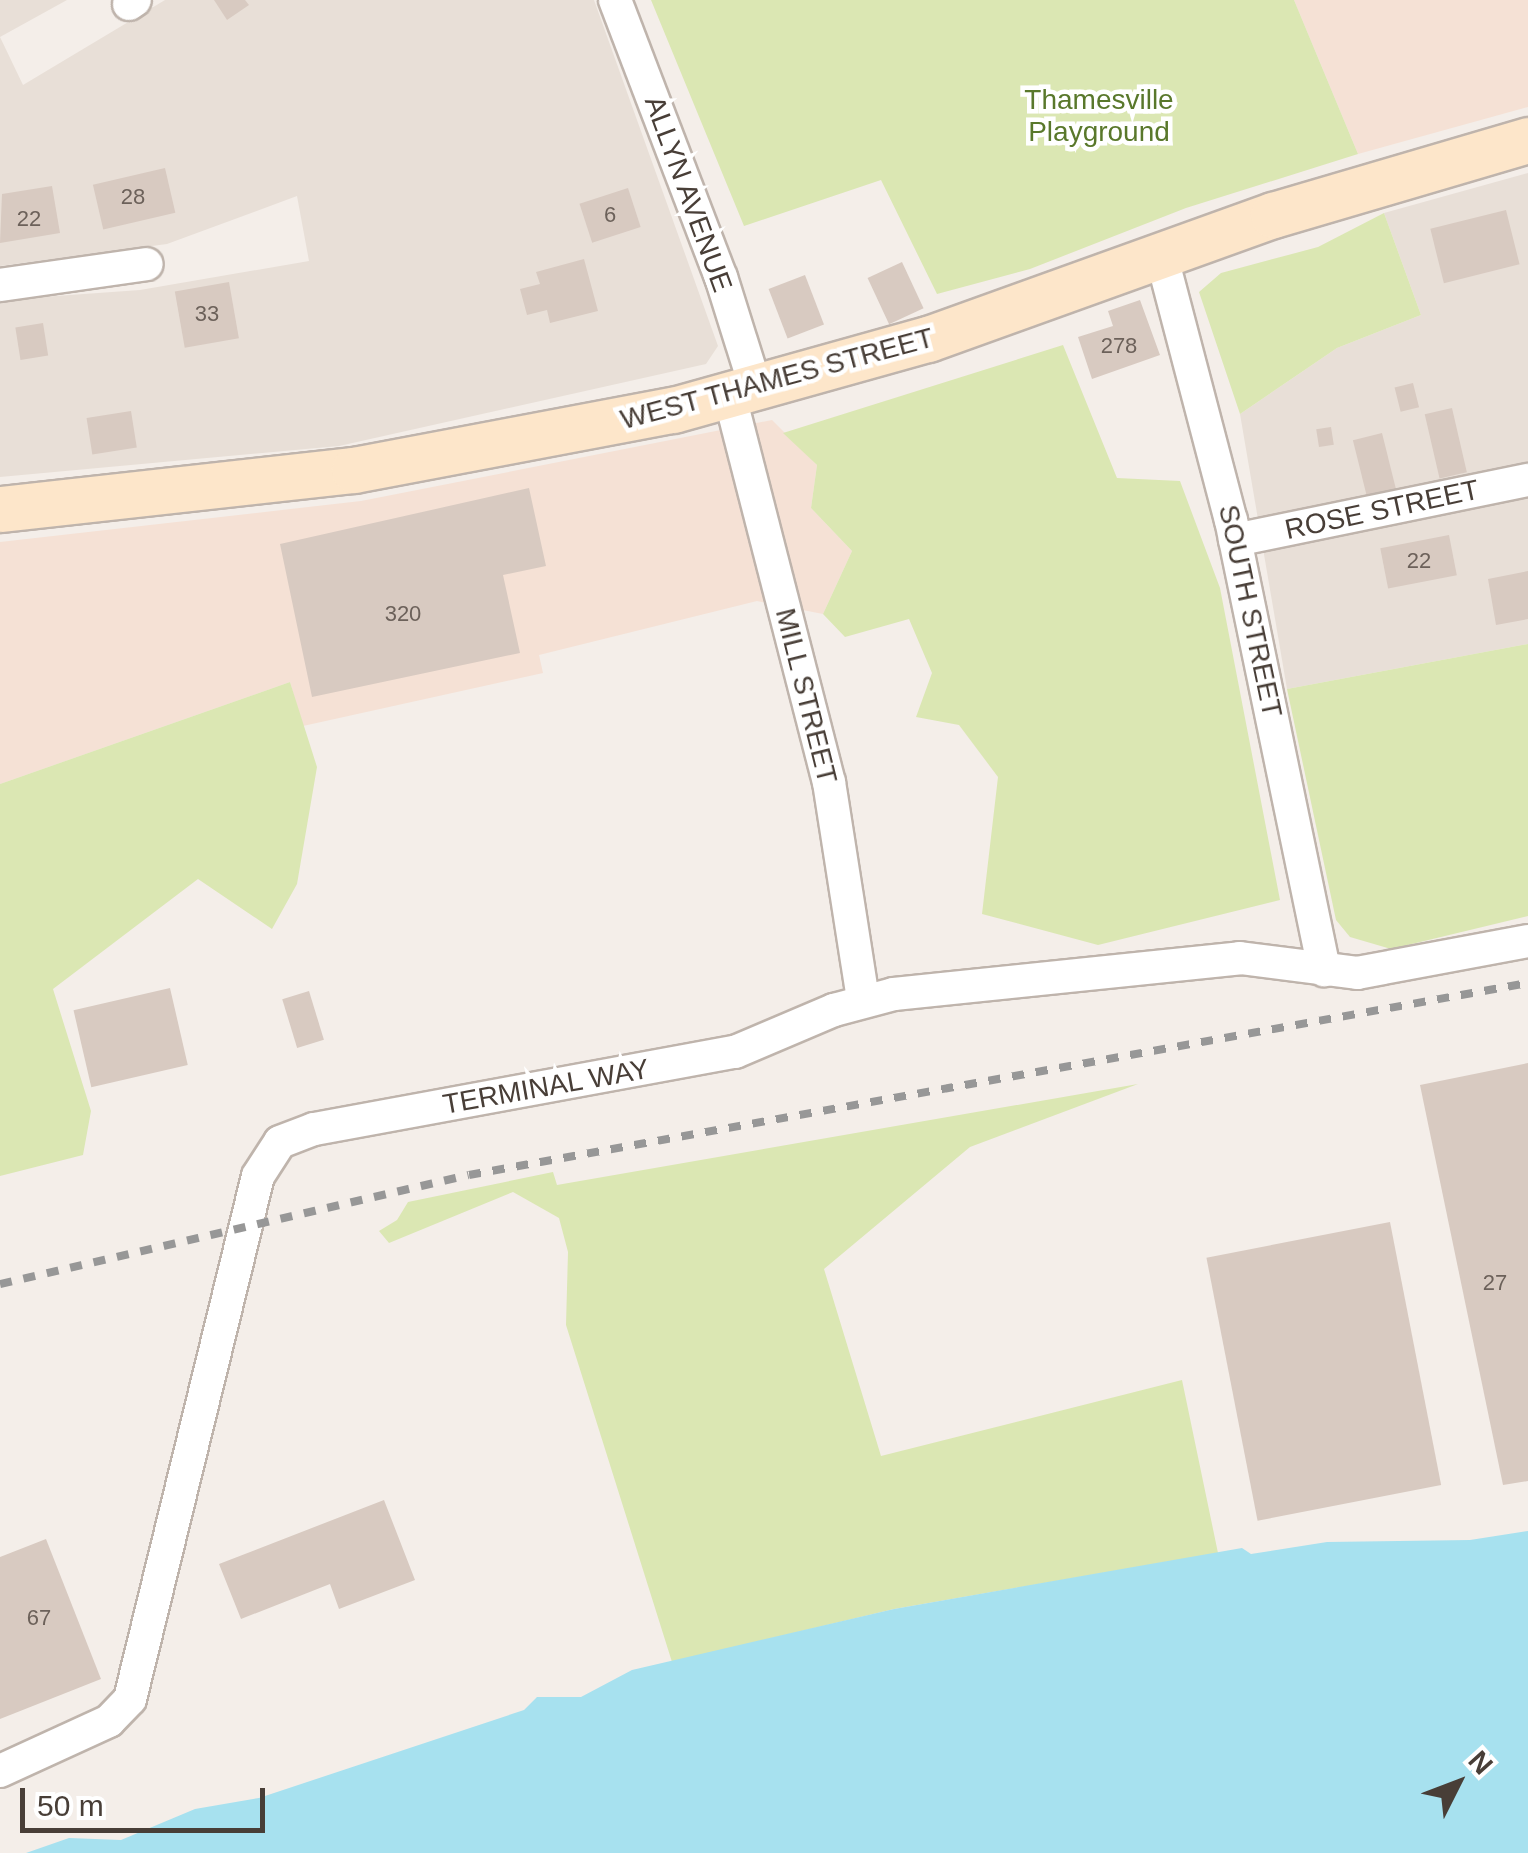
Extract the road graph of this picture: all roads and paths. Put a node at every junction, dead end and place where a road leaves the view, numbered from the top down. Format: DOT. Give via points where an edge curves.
graph roads {
  1 [pos="615,0"];
  2 [pos="1528,140"];
  3 [pos="1161,254"];
  4 [pos="146,264"];
  5 [pos="0,285"];
  6 [pos="743,393"];
  7 [pos="1528,480"];
  8 [pos="0,509"];
  9 [pos="1236,540"];
  10 [pos="1528,941"];
  11 [pos="1324,971"];
  12 [pos="863,1000"];
  13 [pos="0,1771"];
  1 -- 6 [label="street, ALLYN AVENUE" via="721,277"];
  2 -- 3 [label="main road, WEST THAMES STREET"];
  3 -- 6 [label="main road, WEST THAMES STREET" via="928,338"];
  3 -- 9 [label="street, SOUTH STREET"];
  4 -- 5 [label="street"];
  6 -- 8 [label="main road, WEST THAMES STREET" via="449,456"];
  6 -- 12 [label="street, MILL STREET" via="829,782"];
  7 -- 9 [label="street, ROSE STREET"];
  9 -- 11 [label="street, SOUTH STREET"];
  10 -- 11 [label="street, TERMINAL WAY" via="1377,971"];
  11 -- 12 [label="street, TERMINAL WAY" via="1240,958"];
  12 -- 13 [label="street, TERMINAL WAY" via="735,1052 314,1128 280,1142 258,1176 130,1699 109,1722"];
}
